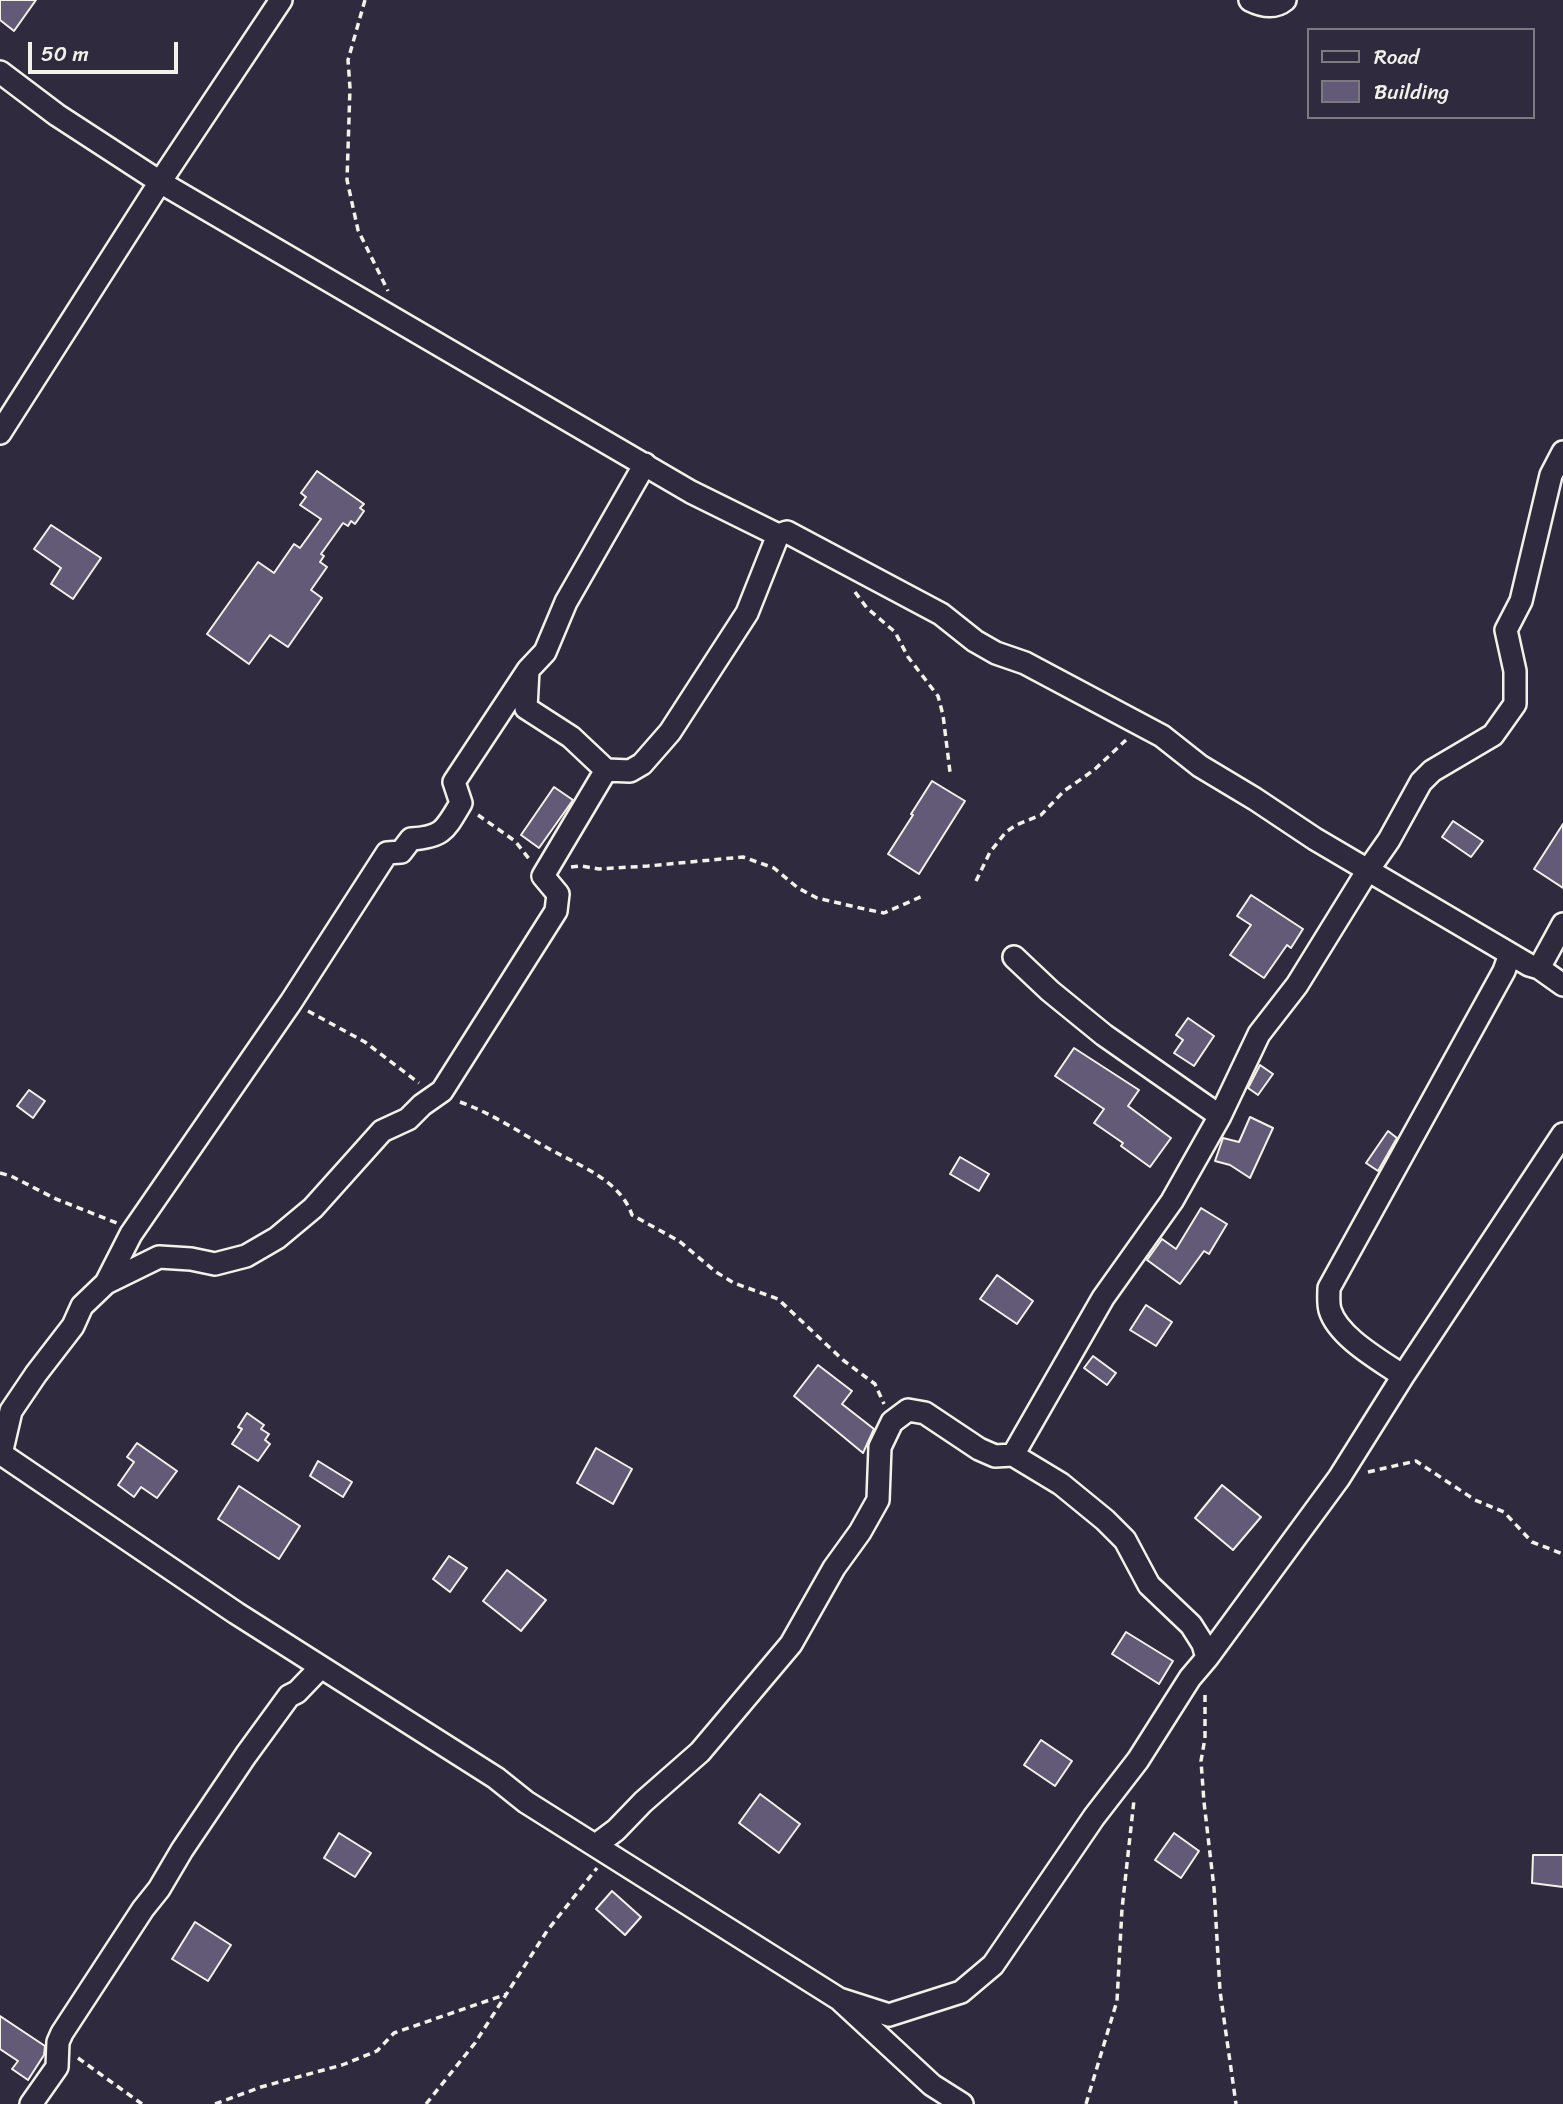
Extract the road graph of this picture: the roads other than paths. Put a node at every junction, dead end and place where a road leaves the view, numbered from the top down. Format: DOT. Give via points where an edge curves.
graph roads {
  1 [pos="281,0"];
  2 [pos="1250,0"];
  3 [pos="1285,0"];
  4 [pos="0,72"];
  5 [pos="160,182"];
  6 [pos="0,433"];
  7 [pos="1563,452"];
  8 [pos="645,464"];
  9 [pos="778,535"];
  10 [pos="528,670"];
  11 [pos="606,770"];
  12 [pos="1368,870"];
  13 [pos="1563,925"];
  14 [pos="1510,954"];
  15 [pos="1014,957"];
  16 [pos="1539,968"];
  17 [pos="1563,985"];
  18 [pos="1220,1116"];
  19 [pos="1563,1134"];
  20 [pos="106,1283"];
  21 [pos="1403,1376"];
  22 [pos="1,1454"];
  23 [pos="1013,1455"];
  24 [pos="1207,1658"];
  25 [pos="321,1667"];
  26 [pos="602,1849"];
  27 [pos="839,1999"];
  28 [pos="31,2104"];
  29 [pos="962,2104"];
  1 -- 5 [label="street"];
  2 -- 3 [label="street" via="1261,5"];
  4 -- 5 [label="street"];
  5 -- 6 [label="street"];
  5 -- 8 [label="street"];
  7 -- 12 [label="street" via="1551,475 1521,601 1506,630 1515,704 1493,735 1421,782"];
  8 -- 9 [label="street"];
  8 -- 10 [label="street" via="566,601 545,652"];
  9 -- 11 [label="street" via="747,614 670,732 642,764 630,771"];
  9 -- 12 [label="street" via="787,532 896,589 996,653 1025,663 1162,736 1200,766"];
  10 -- 11 [label="street" via="526,708 571,737"];
  10 -- 20 [label="street" via="454,782 461,803 446,829 438,835 411,839 401,852 387,853 131,1234"];
  11 -- 20 [label="street" via="543,876 558,894 556,911 452,1078 436,1096 408,1119 382,1131 313,1208 246,1256 215,1264 159,1258"];
  12 -- 14 [label="street"];
  12 -- 18 [label="street" via="1297,985 1259,1034"];
  13 -- 16 [label="street"];
  14 -- 16 [label="street"];
  14 -- 21 [label="street" via="1329,1287 1336,1323"];
  15 -- 18 [label="street" via="1104,1035"];
  16 -- 17 [label="street"];
  18 -- 23 [label="street" via="1172,1201 1104,1298"];
  19 -- 21 [label="street"];
  20 -- 22 [label="street" via="82,1307 11,1411"];
  21 -- 24 [label="street" via="1339,1478"];
  22 -- 25 [label="street"];
  23 -- 24 [label="street" via="1061,1484 1125,1540 1149,1585 1191,1625"];
  23 -- 26 [label="street" via="995,1456 979,1449 925,1413 908,1410 892,1422 880,1447 877,1500 792,1644 700,1752 643,1802"];
  24 -- 27 [label="street" via="993,1965 961,1993 889,2015"];
  25 -- 26 [label="street"];
  25 -- 28 [label="street" via="289,1696 182,1850 70,2020 58,2042 57,2067"];
  26 -- 27 [label="street"];
  27 -- 29 [label="street" via="932,2085"];
}
